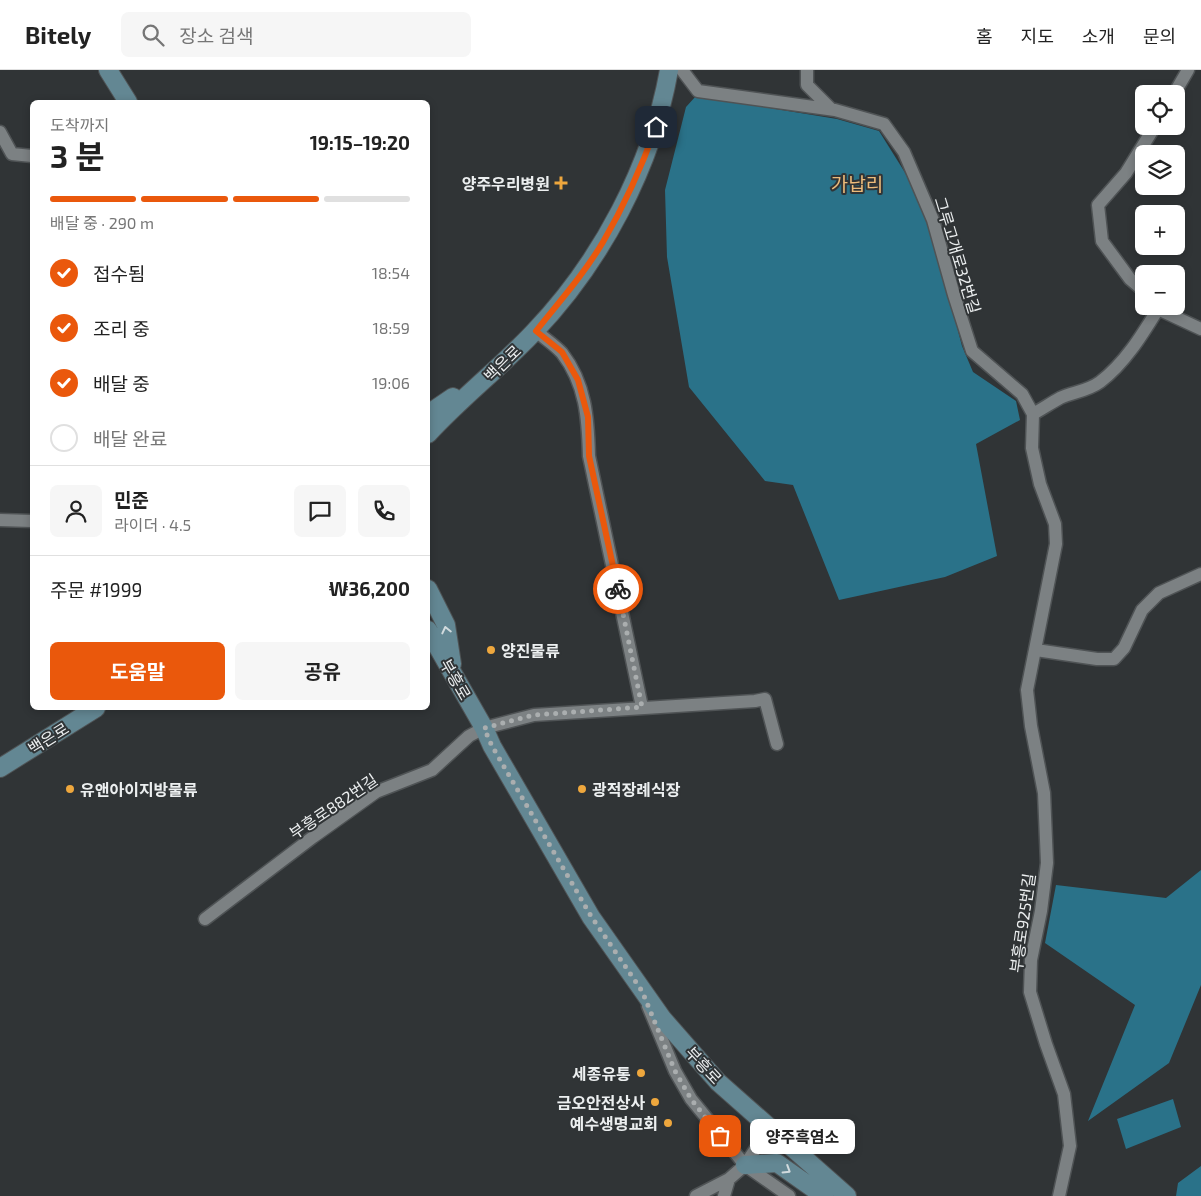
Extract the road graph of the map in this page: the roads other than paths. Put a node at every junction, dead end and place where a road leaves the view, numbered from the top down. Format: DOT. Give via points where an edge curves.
graph roads {
  1 [pos="108,70"];
  2 [pos="669,70"];
  3 [pos="682,70"];
  4 [pos="807,70"];
  5 [pos="1188,70"];
  6 [pos="1179,85"];
  7 [pos="125,100"];
  8 [pos="831,110"];
  9 [pos="0,132"];
  10 [pos="1149,135"];
  11 [pos="6,154"];
  12 [pos="30,156"];
  13 [pos="1135,283"];
  14 [pos="1153,315"];
  15 [pos="1171,315"];
  16 [pos="1201,330"];
  17 [pos="536,331"];
  18 [pos="505,362"];
  19 [pos="430,413"];
  20 [pos="1033,414"];
  21 [pos="430,432"];
  22 [pos="0,520"];
  23 [pos="30,521"];
  24 [pos="1201,574"];
  25 [pos="430,593"];
  26 [pos="430,634"];
  27 [pos="1036,650"];
  28 [pos="453,674"];
  29 [pos="642,707"];
  30 [pos="93,710"];
  31 [pos="484,728"];
  32 [pos="777,744"];
  33 [pos="0,768"];
  34 [pos="205,919"];
  35 [pos="642,991"];
  36 [pos="770,1127"];
  37 [pos="745,1166"];
  38 [pos="729,1180"];
  39 [pos="696,1196"];
  40 [pos="724,1196"];
  41 [pos="789,1196"];
  42 [pos="824,1196"];
  43 [pos="847,1196"];
  44 [pos="1059,1196"];
  1 -- 7 [label="main road"];
  2 -- 17 [label="main road, 백은로" via="660,114 628,194 593,257"];
  3 -- 8 [label="street, 그루고개로32번길" via="698,91"];
  4 -- 8 [label="street" via="807,86"];
  5 -- 6 [label="street"];
  8 -- 20 [label="street, 그루고개로32번길" via="884,124 904,152 933,220 972,351 1022,394"];
  9 -- 11 [label="street"];
  10 -- 13 [label="street" via="1126,173 1098,205 1102,241"];
  11 -- 12 [label="street"];
  14 -- 20 [label="street" via="1126,356 1099,383 1061,398"];
  15 -- 16 [label="street"];
  17 -- 18 [label="main road, 백은로"];
  17 -- 29 [label="street" via="562,352 578,380 588,417 589,456"];
  18 -- 19 [label="main road"];
  18 -- 21 [label="main road, 백은로"];
  20 -- 27 [label="street, 부흥로925번길" via="1032,448 1040,484 1055,524 1056,544"];
  22 -- 23 [label="street"];
  24 -- 27 [label="street" via="1159,593 1142,610 1124,648 1114,658"];
  28 -- 25 [label="main road, one-way" via="446,625"];
  26 -- 28 [label="main road, 부흥로"];
  27 -- 44 [label="street, 부흥로925번길" via="1028,690 1031,726 1044,793 1048,863 1031,960 1030,992 1064,1094 1070,1146"];
  28 -- 31 [label="main road, 부흥로"];
  29 -- 31 [label="street" via="534,715"];
  29 -- 32 [label="street" via="765,699"];
  30 -- 33 [label="main road, 백은로"];
  31 -- 34 [label="street, 부흥로882번길" via="469,736 432,770 376,792"];
  31 -- 35 [label="main road, 부흥로" via="591,916"];
  35 -- 36 [label="main road, 부흥로" via="718,1082"];
  35 -- 37 [label="street" via="675,1071 691,1099"];
  36 -- 37 [label="street"];
  36 -- 43 [label="main road, 부흥로"];
  37 -- 38 [label="street"];
  37 -- 41 [label="street"];
  37 -- 42 [label="main road, one-way" via="777,1163"];
  38 -- 39 [label="street"];
  38 -- 40 [label="street"];
}
